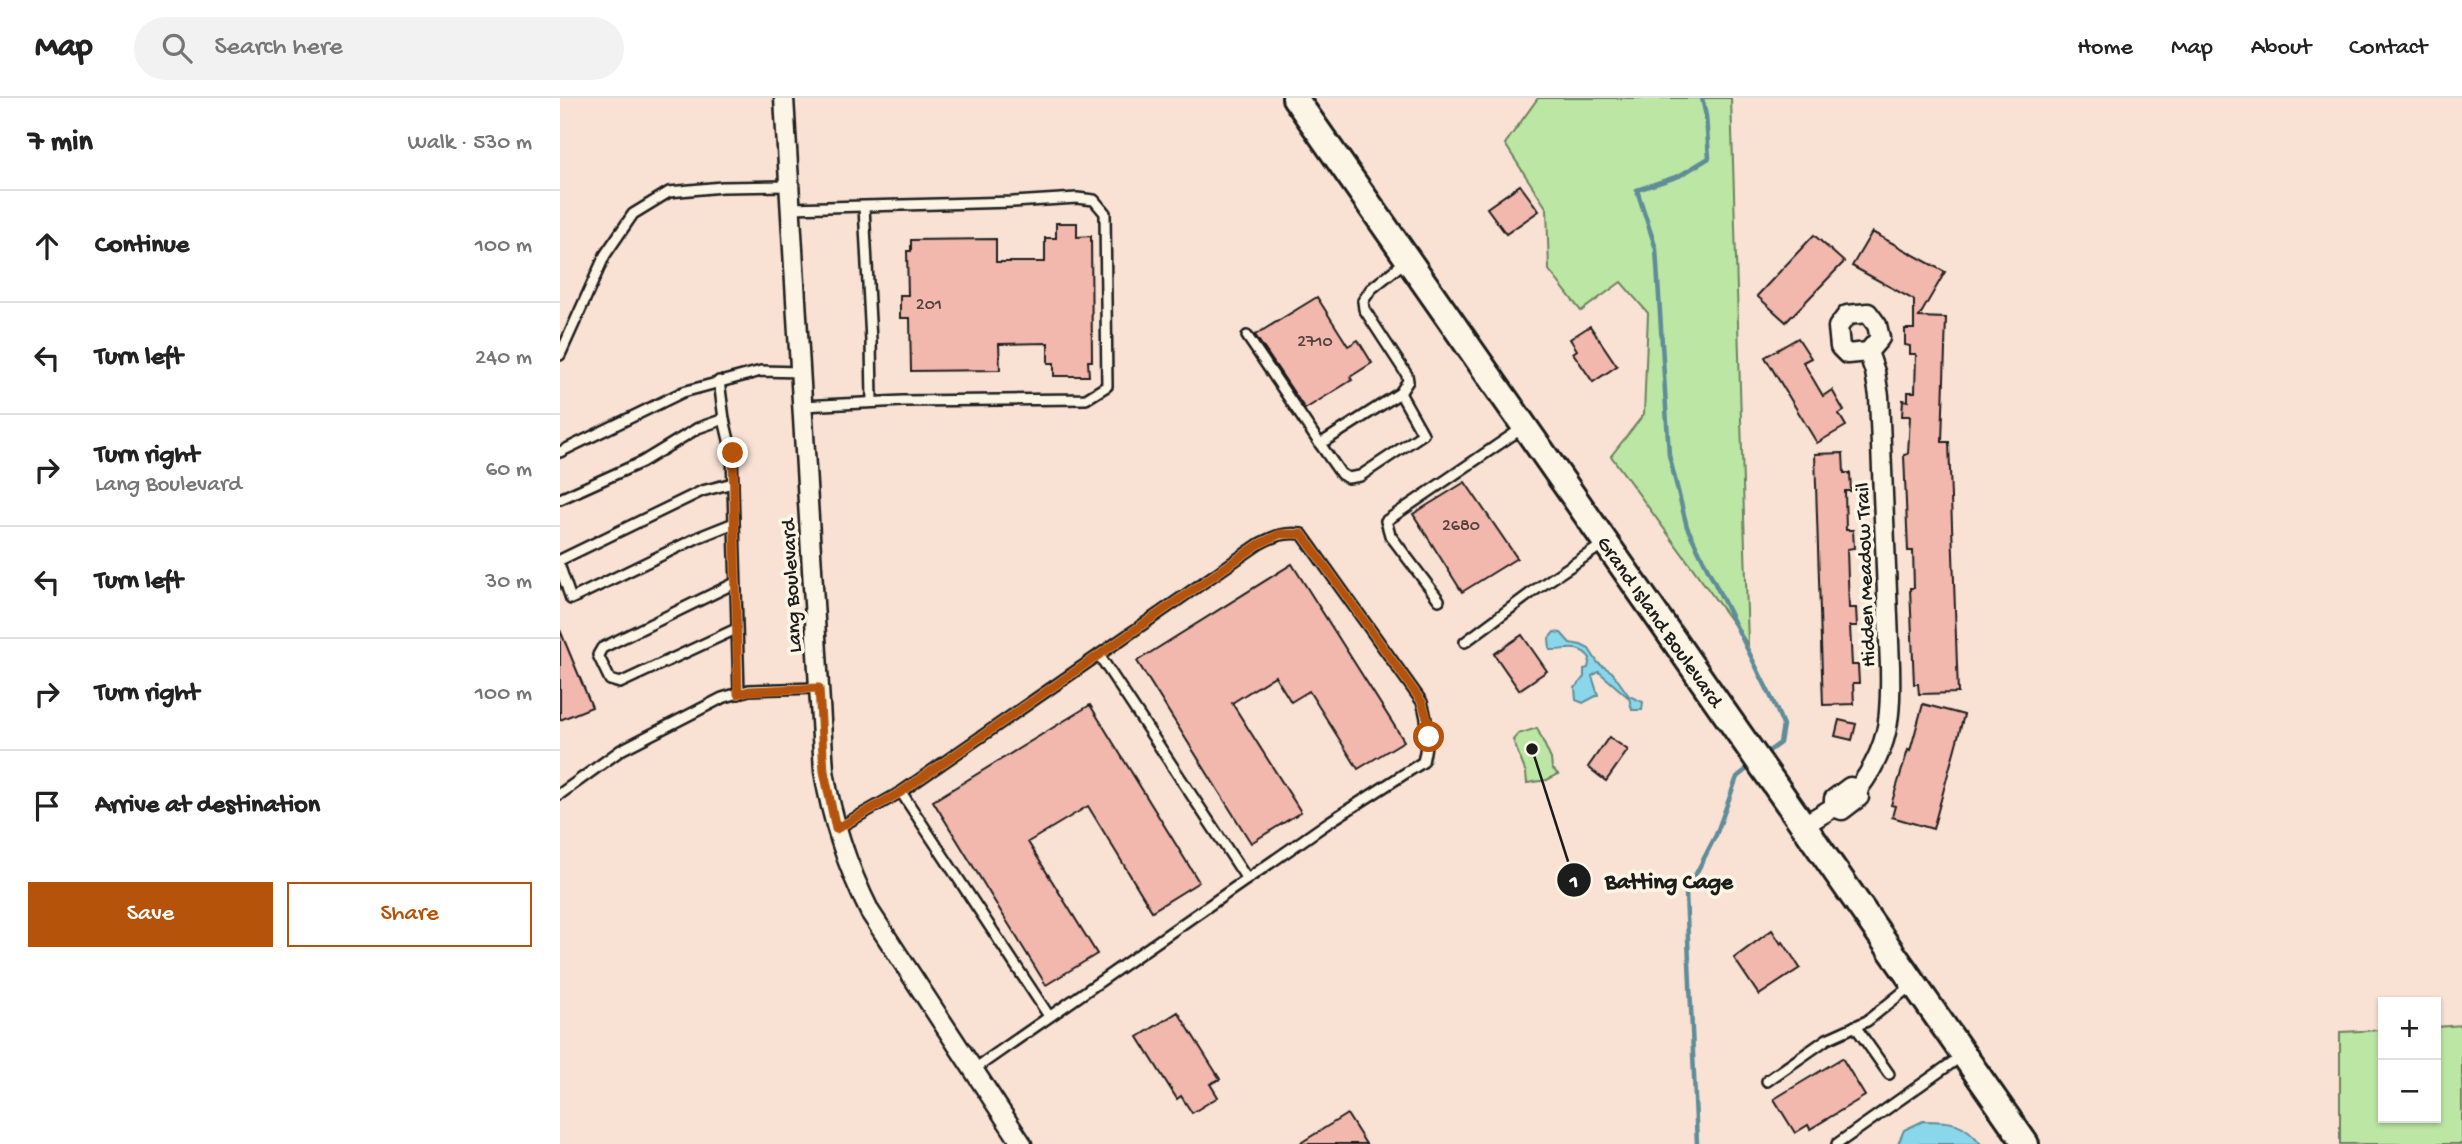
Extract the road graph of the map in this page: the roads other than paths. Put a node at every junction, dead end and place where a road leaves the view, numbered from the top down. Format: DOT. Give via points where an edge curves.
graph roads {
  1 [pos="783,98"];
  2 [pos="1295,98"];
  3 [pos="789,186"];
  4 [pos="864,207"];
  5 [pos="790,208"];
  6 [pos="1408,259"];
  7 [pos="1247,336"];
  8 [pos="1868,352"];
  9 [pos="560,355"];
  10 [pos="800,372"];
  11 [pos="719,381"];
  12 [pos="1400,393"];
  13 [pos="872,402"];
  14 [pos="802,406"];
  15 [pos="724,419"];
  16 [pos="1525,426"];
  17 [pos="1320,444"];
  18 [pos="560,452"];
  19 [pos="733,483"];
  20 [pos="560,499"];
  21 [pos="734,523"];
  22 [pos="1606,542"];
  23 [pos="560,560"];
  24 [pos="560,568"];
  25 [pos="735,583"];
  26 [pos="1439,600"];
  27 [pos="736,629"];
  28 [pos="1465,642"];
  29 [pos="1099,655"];
  30 [pos="819,688"];
  31 [pos="738,694"];
  32 [pos="901,792"];
  33 [pos="560,794"];
  34 [pos="1804,825"];
  35 [pos="836,829"];
  36 [pos="1247,879"];
  37 [pos="1914,983"];
  38 [pos="1049,1017"];
  39 [pos="1855,1026"];
  40 [pos="1964,1054"];
  41 [pos="973,1070"];
  42 [pos="1889,1074"];
  43 [pos="1767,1081"];
  44 [pos="1022,1144"];
  45 [pos="1838,1144"];
  46 [pos="2026,1144"];
  1 -- 3 [label="street, Lang Boulevard"];
  2 -- 6 [label="main road, Grand Island Boulevard"];
  3 -- 5 [label="street, Lang Boulevard"];
  3 -- 9 [label="lane" via="669,192 633,214 605,255"];
  4 -- 5 [label="lane"];
  4 -- 13 [label="lane"];
  4 -- 13 [label="lane" via="1077,198 1094,200 1105,213 1107,386 1086,400"];
  5 -- 10 [label="street, Lang Boulevard"];
  6 -- 12 [label="lane" via="1363,301 1407,375"];
  6 -- 16 [label="main road, Grand Island Boulevard"];
  7 -- 17 [label="lane"];
  8 -- 34 [label="street, Hidden Meadow Trail" via="1879,396 1891,707 1885,740 1858,789 1859,797 1842,810 1834,807"];
  10 -- 11 [label="lane" via="761,371"];
  10 -- 14 [label="street, Lang Boulevard"];
  11 -- 15 [label="lane"];
  11 -- 18 [label="lane" via="683,392"];
  12 -- 17 [label="lane"];
  12 -- 17 [label="lane" via="1423,434 1360,476 1341,474"];
  13 -- 14 [label="lane"];
  14 -- 30 [label="street, Lang Boulevard"];
  15 -- 19 [label="lane" via="733,453"];
  15 -- 20 [label="lane"];
  16 -- 22 [label="main road, Grand Island Boulevard"];
  16 -- 26 [label="lane" via="1386,521 1390,536"];
  19 -- 21 [label="lane"];
  19 -- 23 [label="lane" via="702,491"];
  21 -- 24 [label="lane" via="571,598"];
  21 -- 25 [label="lane"];
  22 -- 28 [label="lane"];
  22 -- 34 [label="main road, Grand Island Boulevard"];
  25 -- 27 [label="lane"];
  25 -- 27 [label="lane" via="598,655 610,680 620,683"];
  27 -- 31 [label="lane"];
  29 -- 32 [label="lane"];
  29 -- 36 [label="lane"];
  29 -- 36 [label="lane" via="1259,544 1280,534 1302,534 1422,702 1429,737 1423,762"];
  30 -- 31 [label="lane"];
  30 -- 35 [label="street, Lang Boulevard" via="824,771"];
  31 -- 33 [label="lane" via="621,750"];
  32 -- 35 [label="lane"];
  32 -- 38 [label="lane"];
  34 -- 37 [label="main road, Grand Island Boulevard"];
  35 -- 41 [label="street, Lang Boulevard" via="870,912"];
  36 -- 38 [label="lane"];
  37 -- 39 [label="lane"];
  37 -- 40 [label="main road, Grand Island Boulevard"];
  38 -- 41 [label="lane"];
  39 -- 42 [label="lane"];
  39 -- 43 [label="lane"];
  40 -- 45 [label="lane"];
  40 -- 46 [label="main road, Grand Island Boulevard"];
  41 -- 44 [label="street, Lang Boulevard"];
}
